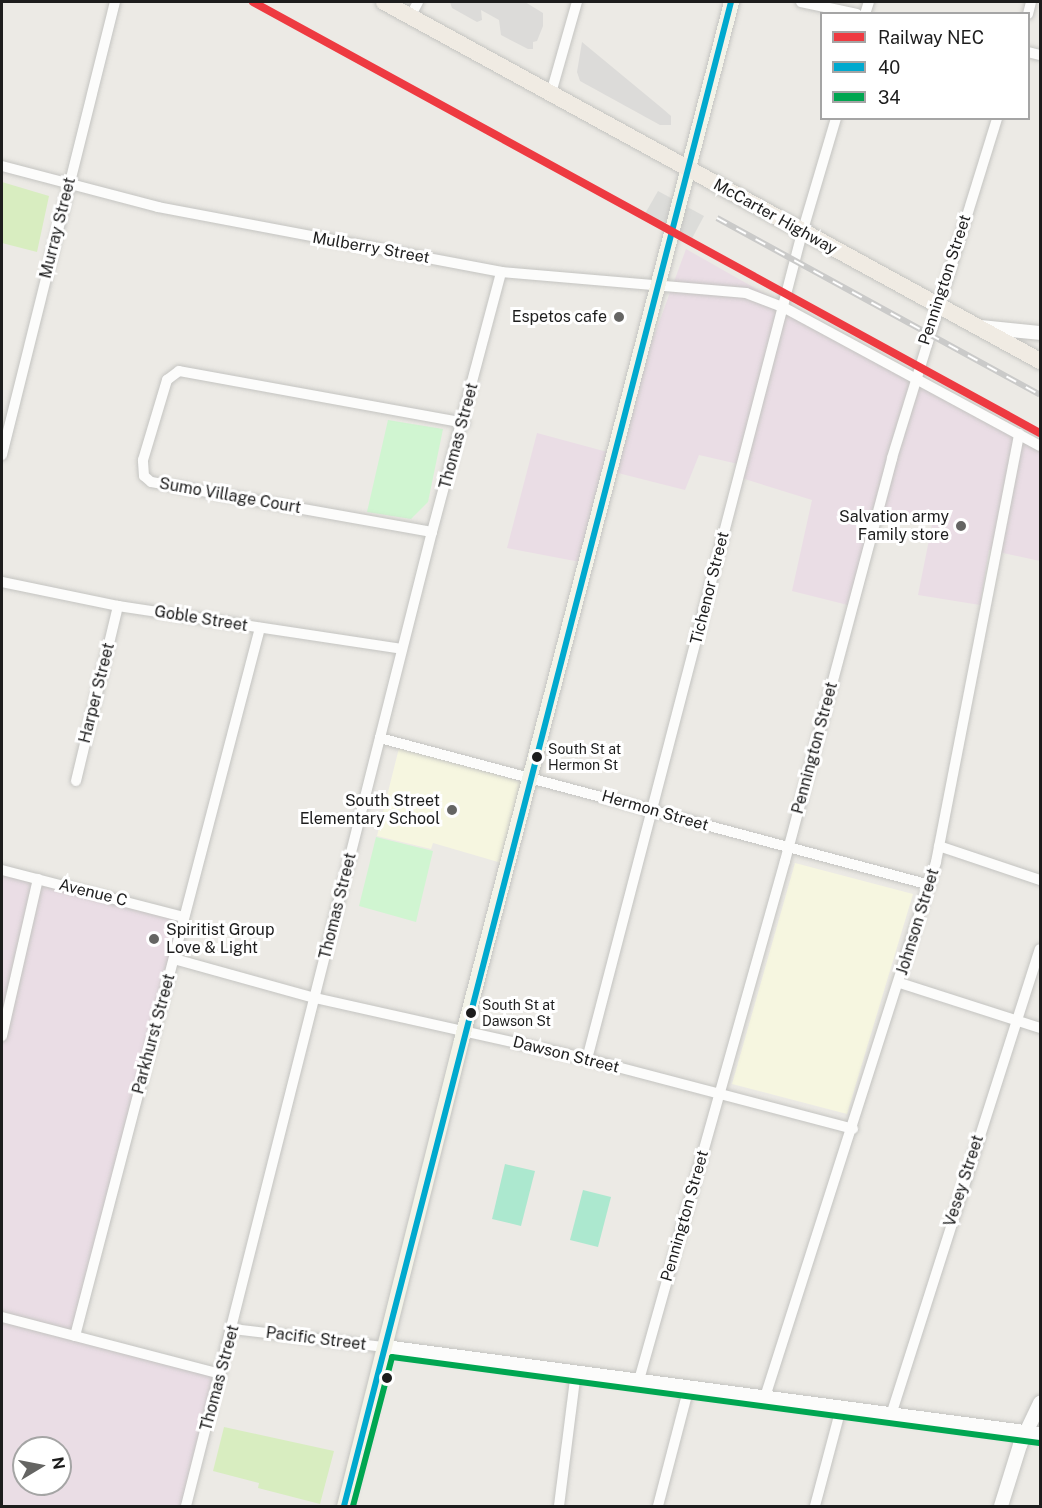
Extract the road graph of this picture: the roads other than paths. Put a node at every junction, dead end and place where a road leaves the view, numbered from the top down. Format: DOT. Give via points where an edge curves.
graph roads {
  1 [pos="115,2"];
  2 [pos="384,2"];
  3 [pos="576,2"];
  4 [pos="730,2"];
  5 [pos="801,2"];
  6 [pos="414,9"];
  7 [pos="848,12"];
  8 [pos="551,93"];
  9 [pos="835,120"];
  10 [pos="996,120"];
  11 [pos="2,166"];
  12 [pos="685,167"];
  13 [pos="69,184"];
  14 [pos="802,233"];
  15 [pos="501,272"];
  16 [pos="657,287"];
  17 [pos="937,303"];
  18 [pos="783,307"];
  19 [pos="980,327"];
  20 [pos="1041,333"];
  21 [pos="1041,361"];
  22 [pos="915,376"];
  23 [pos="464,423"];
  24 [pos="1019,434"];
  25 [pos="1041,446"];
  26 [pos="2,455"];
  27 [pos="432,532"];
  28 [pos="2,582"];
  29 [pos="118,606"];
  30 [pos="260,628"];
  31 [pos="402,649"];
  32 [pos="380,738"];
  33 [pos="532,776"];
  34 [pos="76,781"];
  35 [pos="652,812"];
  36 [pos="939,846"];
  37 [pos="788,849"];
  38 [pos="2,870"];
  39 [pos="38,879"];
  40 [pos="1041,880"];
  41 [pos="930,885"];
  42 [pos="184,917"];
  43 [pos="1041,949"];
  44 [pos="174,959"];
  45 [pos="900,983"];
  46 [pos="315,998"];
  47 [pos="1017,1020"];
  48 [pos="1041,1028"];
  49 [pos="463,1030"];
  50 [pos="2,1036"];
  51 [pos="587,1059"];
  52 [pos="719,1095"];
  53 [pos="853,1129"];
  54 [pos="2,1317"];
  55 [pos="233,1329"];
  56 [pos="75,1336"];
  57 [pos="385,1347"];
  58 [pos="576,1371"];
  59 [pos="221,1374"];
  60 [pos="639,1380"];
  61 [pos="689,1386"];
  62 [pos="765,1397"];
  63 [pos="1041,1403"];
  64 [pos="841,1408"];
  65 [pos="891,1414"];
  66 [pos="1034,1433"];
  67 [pos="186,1506"];
  68 [pos="344,1506"];
  69 [pos="559,1506"];
  70 [pos="658,1506"];
  71 [pos="815,1506"];
  72 [pos="1001,1506"];
  1 -- 13 [label="street, Murray Street"];
  2 -- 6 [label="main road, McCarter Highway"];
  3 -- 8 [label="street"];
  4 -- 12 [label="main road"];
  5 -- 7 [label="street"];
  6 -- 8 [label="main road, McCarter Highway"];
  8 -- 12 [label="main road, McCarter Highway"];
  9 -- 14 [label="street, Tichenor Street"];
  10 -- 17 [label="street, Pennington Street"];
  11 -- 13 [label="street, Mulberry Street"];
  12 -- 14 [label="main road, McCarter Highway"];
  12 -- 16 [label="main road"];
  13 -- 15 [label="street, Mulberry Street" via="209,218"];
  13 -- 26 [label="street, Murray Street"];
  14 -- 17 [label="main road, McCarter Highway"];
  14 -- 18 [label="street, Tichenor Street"];
  15 -- 16 [label="street, Mulberry Street"];
  15 -- 23 [label="street, Thomas Street"];
  16 -- 18 [label="street, Mulberry Street" via="746,293"];
  16 -- 33 [label="main road"];
  17 -- 19 [label="main road, McCarter Highway"];
  17 -- 22 [label="street, Pennington Street"];
  18 -- 22 [label="street, Mulberry Street"];
  18 -- 35 [label="street, Tichenor Street"];
  19 -- 20 [label="street"];
  19 -- 21 [label="main road, McCarter Highway"];
  22 -- 24 [label="street, Mulberry Street"];
  22 -- 37 [label="street, Pennington Street"];
  23 -- 27 [label="street, Thomas Street"];
  23 -- 27 [label="street, Sumo Village Court" via="179,371 167,380 143,459 144,476 152,482"];
  24 -- 25 [label="street, Mulberry Street"];
  24 -- 36 [label="street, Johnson Street"];
  27 -- 31 [label="street, Thomas Street"];
  28 -- 29 [label="street, Goble Street"];
  29 -- 30 [label="street, Goble Street"];
  29 -- 34 [label="street, Harper Street"];
  30 -- 31 [label="street, Goble Street"];
  30 -- 42 [label="street, Parkhurst Street"];
  31 -- 32 [label="street, Thomas Street"];
  32 -- 33 [label="street, Hermon Street"];
  32 -- 46 [label="street, Thomas Street"];
  33 -- 35 [label="street, Hermon Street"];
  33 -- 49 [label="main road"];
  35 -- 37 [label="street, Hermon Street"];
  35 -- 51 [label="street, Tichenor Street"];
  36 -- 40 [label="street"];
  36 -- 41 [label="street, Johnson Street"];
  37 -- 41 [label="street, Hermon Street"];
  37 -- 52 [label="street, Pennington Street"];
  38 -- 39 [label="street, Avenue C"];
  39 -- 42 [label="street, Avenue C"];
  39 -- 50 [label="street"];
  41 -- 45 [label="street, Johnson Street"];
  42 -- 44 [label="street, Parkhurst Street"];
  43 -- 47 [label="street, Vesey Street"];
  44 -- 46 [label="street, Dawson Street"];
  44 -- 56 [label="street, Parkhurst Street"];
  45 -- 47 [label="street"];
  45 -- 53 [label="street, Johnson Street"];
  46 -- 49 [label="street, Dawson Street"];
  46 -- 55 [label="street, Thomas Street"];
  47 -- 48 [label="street"];
  47 -- 65 [label="street, Vesey Street"];
  49 -- 51 [label="street, Dawson Street"];
  49 -- 57 [label="main road"];
  51 -- 52 [label="street, Dawson Street"];
  52 -- 53 [label="street, Dawson Street"];
  52 -- 60 [label="street, Pennington Street"];
  53 -- 62 [label="street, Johnson Street"];
  54 -- 56 [label="street"];
  55 -- 57 [label="street, Pacific Street"];
  55 -- 59 [label="street, Thomas Street"];
  56 -- 59 [label="street"];
  57 -- 58 [label="street, Pacific Street"];
  57 -- 68 [label="main road"];
  58 -- 60 [label="street, Pacific Street"];
  58 -- 69 [label="street"];
  59 -- 67 [label="street, Thomas Street"];
  60 -- 61 [label="street, Pacific Street"];
  61 -- 62 [label="street, Pacific Street"];
  61 -- 70 [label="street"];
  62 -- 64 [label="street, Pacific Street"];
  63 -- 66 [label="street"];
  64 -- 65 [label="street, Pacific Street"];
  64 -- 71 [label="street"];
  65 -- 66 [label="street, Pacific Street"];
  66 -- 72 [label="street"];
}
